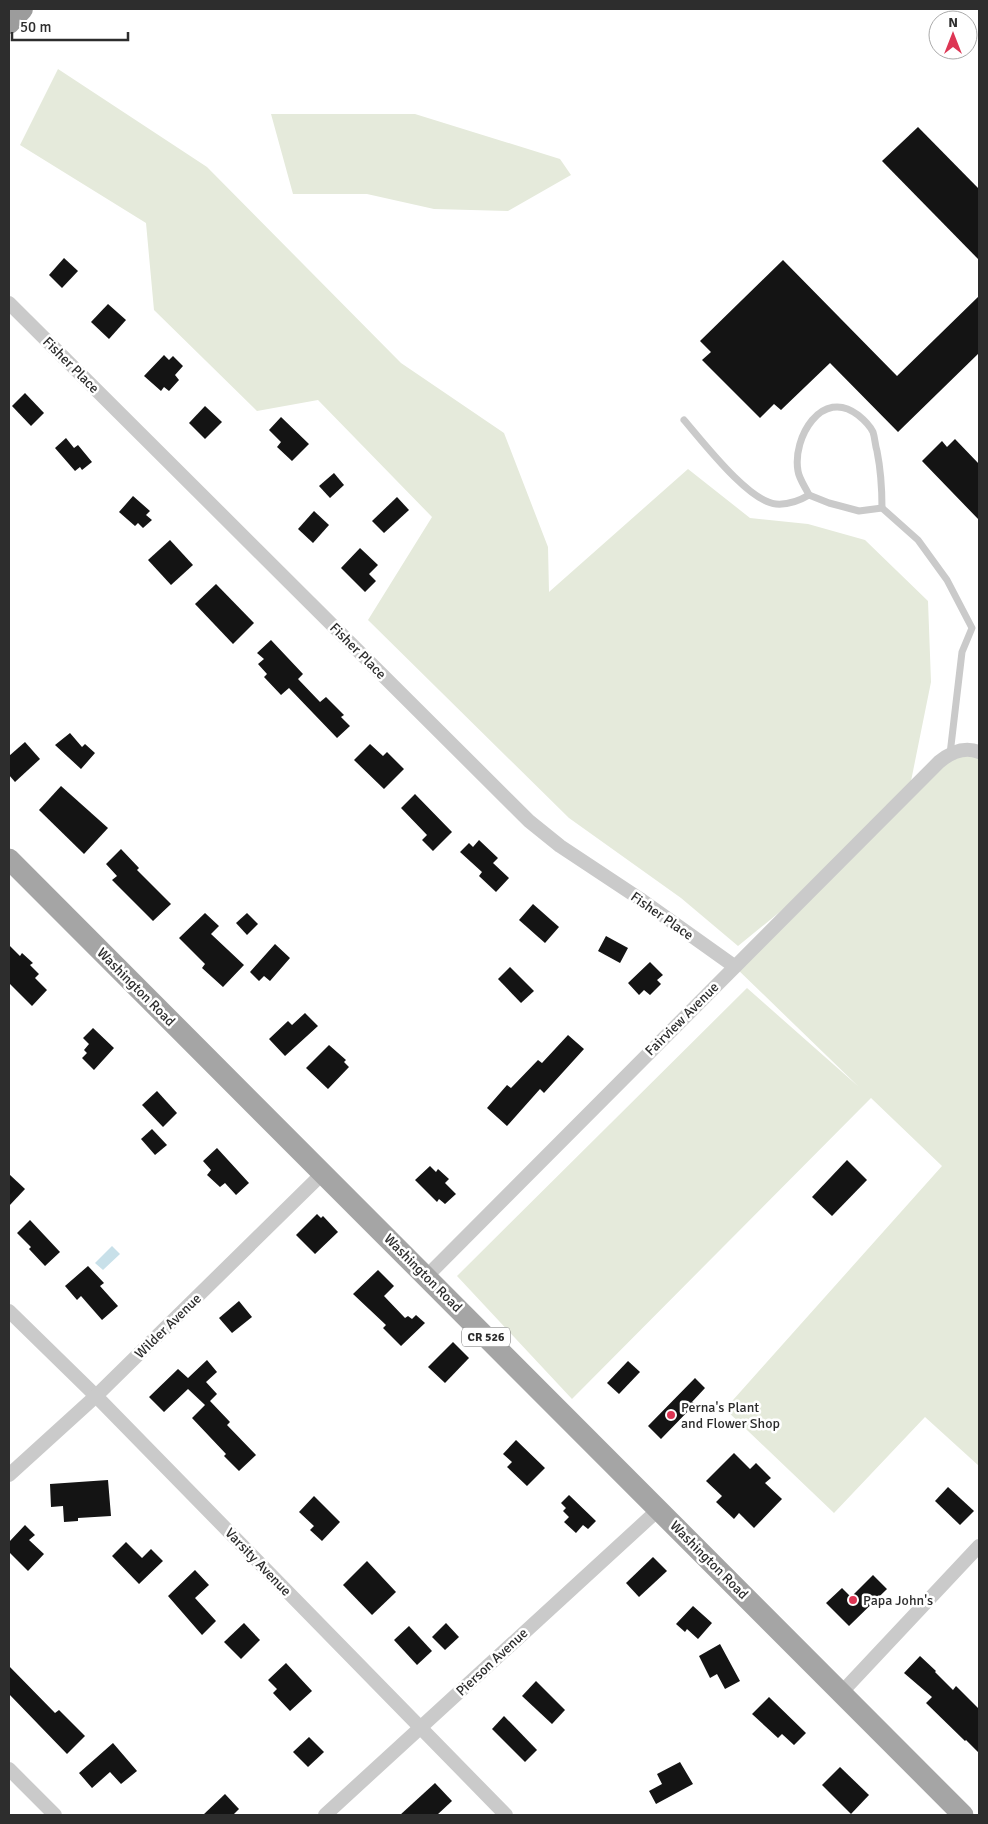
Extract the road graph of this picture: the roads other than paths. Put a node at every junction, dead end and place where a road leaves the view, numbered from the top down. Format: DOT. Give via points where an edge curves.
graph roads {
  1 [pos="22,9"];
  2 [pos="9,23"];
  3 [pos="9,303"];
  4 [pos="684,420"];
  5 [pos="809,495"];
  6 [pos="882,508"];
  7 [pos="976,628"];
  8 [pos="979,752"];
  9 [pos="944,758"];
  10 [pos="9,859"];
  11 [pos="734,966"];
  12 [pos="323,1173"];
  13 [pos="426,1277"];
  14 [pos="9,1311"];
  15 [pos="96,1396"];
  16 [pos="9,1475"];
  17 [pos="658,1510"];
  18 [pos="979,1546"];
  19 [pos="841,1693"];
  20 [pos="421,1728"];
  21 [pos="9,1769"];
  22 [pos="55,1815"];
  23 [pos="326,1815"];
  24 [pos="506,1815"];
  25 [pos="963,1815"];
  1 -- 2 [label="highway"];
  3 -- 11 [label="street, Fisher Place" via="529,821 560,846"];
  4 -- 5 [label="lane" via="746,489 760,499 776,504 795,503"];
  5 -- 6 [label="lane" via="859,511"];
  5 -- 6 [label="lane" via="798,472 798,450 803,432 822,411 835,406 851,410 873,433 881,468"];
  6 -- 7 [label="lane" via="918,540"];
  7 -- 9 [label="lane" via="962,652"];
  8 -- 9 [label="street" via="967,749"];
  9 -- 11 [label="street, Fairview Avenue"];
  10 -- 12 [label="main road, Washington Road / CR 526"];
  11 -- 13 [label="street, Fairview Avenue"];
  12 -- 13 [label="main road, Washington Road / CR 526"];
  12 -- 15 [label="street, Wilder Avenue"];
  13 -- 17 [label="main road, Washington Road / CR 526"];
  14 -- 15 [label="street, Varsity Avenue"];
  15 -- 16 [label="street, Wilder Avenue"];
  15 -- 20 [label="street, Varsity Avenue"];
  17 -- 19 [label="main road, Washington Road / CR 526"];
  17 -- 20 [label="street, Pierson Avenue"];
  18 -- 19 [label="street"];
  19 -- 25 [label="main road, Washington Road / CR 526"];
  20 -- 23 [label="street, Pierson Avenue"];
  20 -- 24 [label="street, Varsity Avenue"];
  21 -- 22 [label="street"];
}
